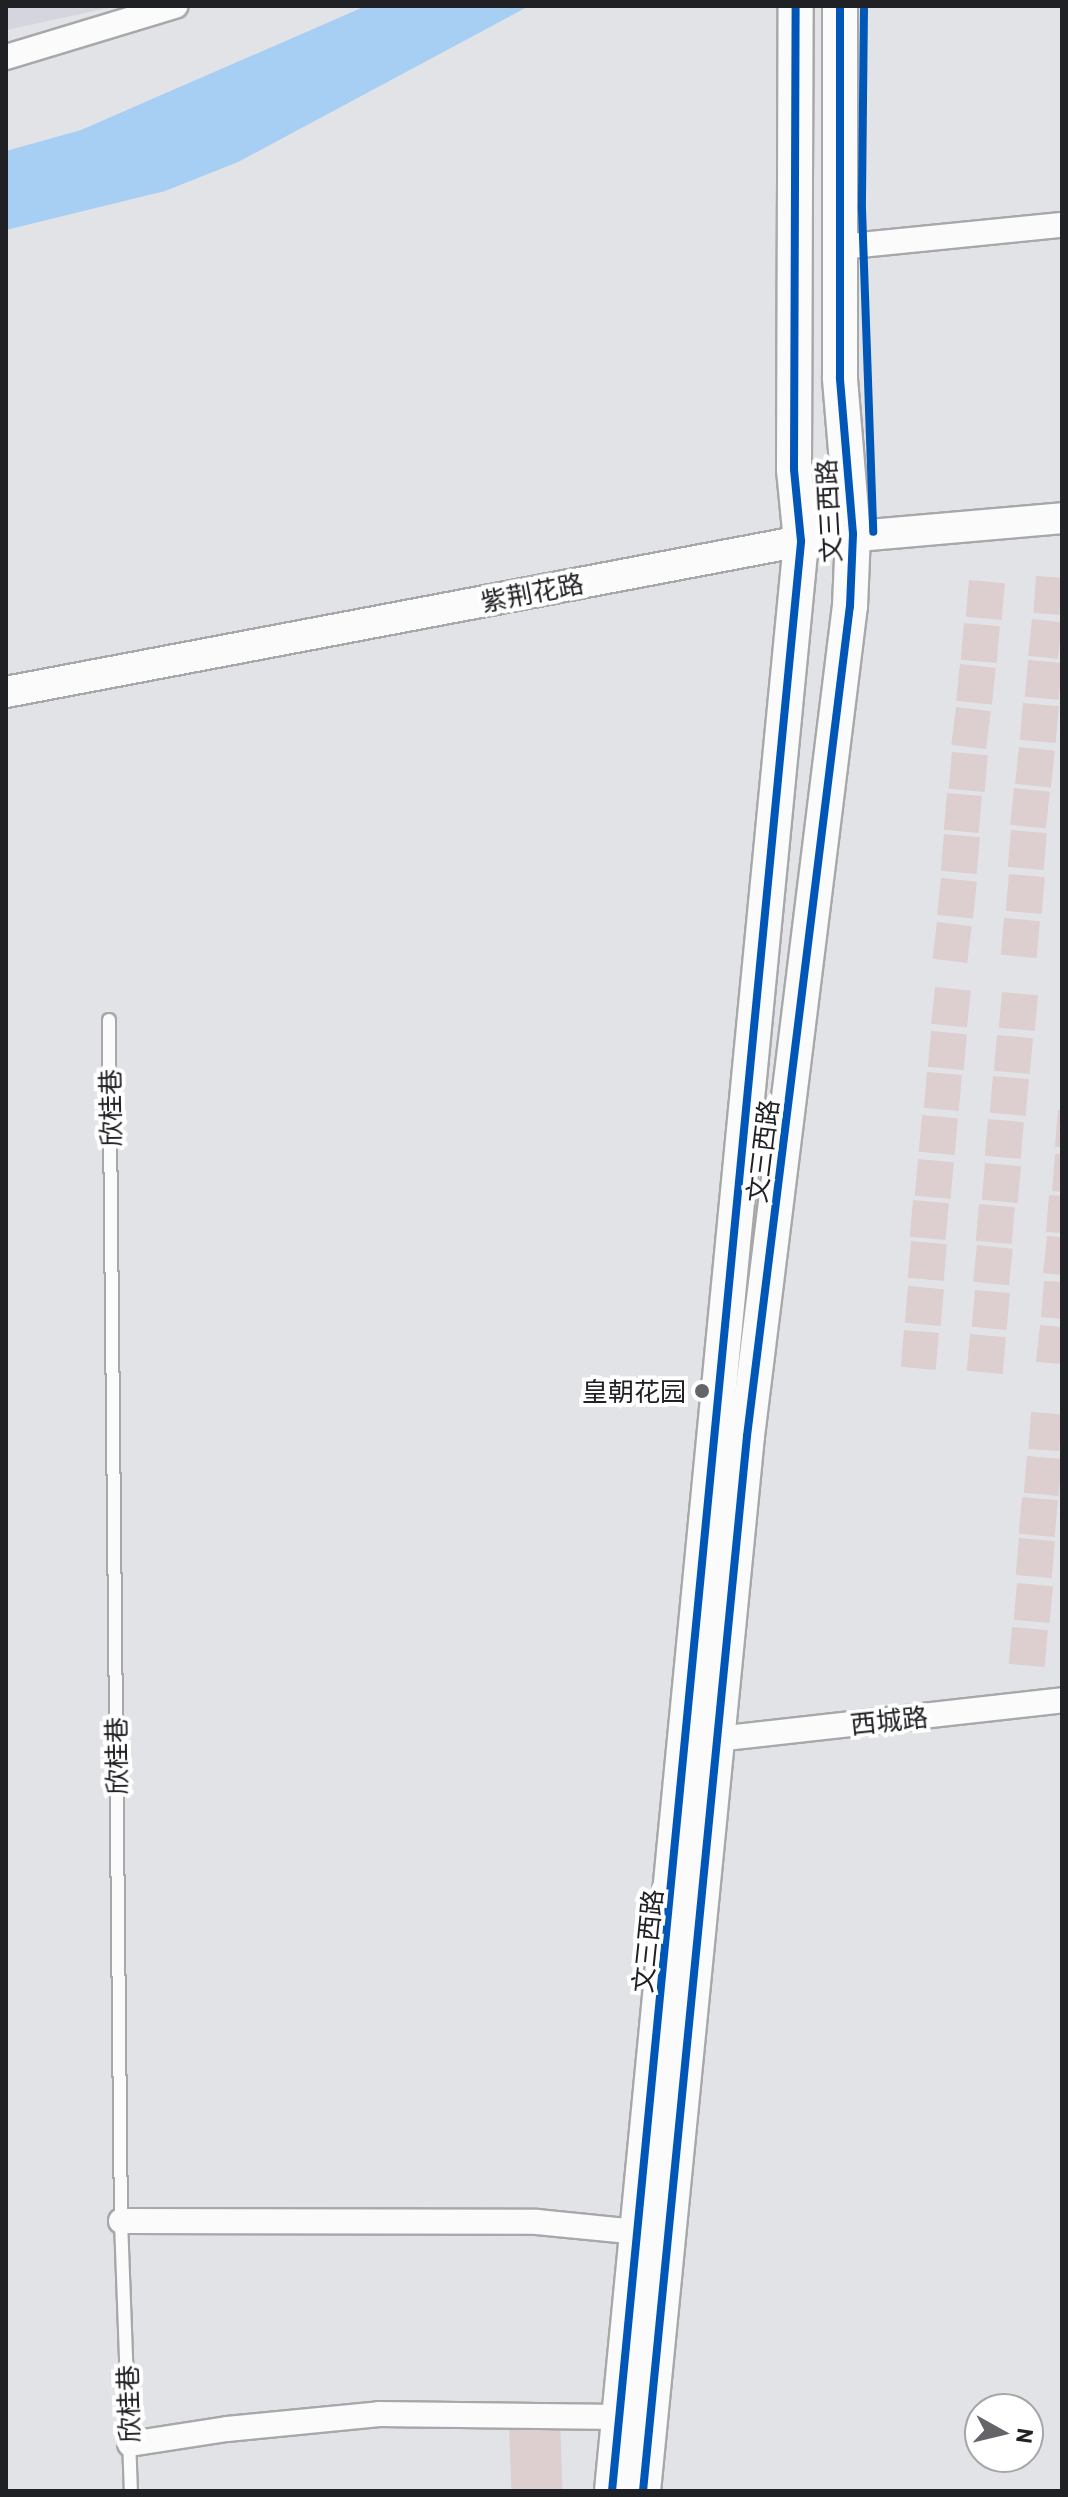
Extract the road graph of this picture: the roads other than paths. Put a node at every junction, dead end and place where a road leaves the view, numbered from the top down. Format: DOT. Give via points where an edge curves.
graph roads {
  1 [pos="175,6"];
  2 [pos="796,6"];
  3 [pos="840,6"];
  4 [pos="6,57"];
  5 [pos="1062,225"];
  6 [pos="840,247"];
  7 [pos="1062,518"];
  8 [pos="853,534"];
  9 [pos="801,541"];
  10 [pos="6,692"];
  11 [pos="109,1020"];
  12 [pos="1062,1700"];
  13 [pos="717,1739"];
  14 [pos="121,2221"];
  15 [pos="638,2232"];
  16 [pos="619,2417"];
  17 [pos="130,2444"];
  18 [pos="131,2491"];
  19 [pos="612,2491"];
  20 [pos="643,2491"];
  1 -- 4 [label="street"];
  2 -- 9 [label="main road, 文三西路" via="794,469"];
  3 -- 6 [label="main road, 文三西路"];
  5 -- 6 [label="street"];
  6 -- 8 [label="main road, 文三西路" via="840,378"];
  7 -- 8 [label="street, 紫荆花路"];
  8 -- 9 [label="street, 紫荆花路"];
  8 -- 13 [label="main road, 文三西路" via="850,606 749,1420"];
  9 -- 10 [label="street, 紫荆花路"];
  9 -- 15 [label="main road, 文三西路"];
  11 -- 14 [label="lane, 欣桂巷"];
  12 -- 13 [label="street, 西城路"];
  13 -- 20 [label="main road, 文三西路"];
  14 -- 15 [label="street" via="537,2222"];
  14 -- 17 [label="lane, 欣桂巷"];
  15 -- 16 [label="main road, 文三西路"];
  16 -- 17 [label="street" via="379,2414"];
  16 -- 19 [label="main road, 文三西路"];
  17 -- 18 [label="lane, 欣桂巷"];
}
